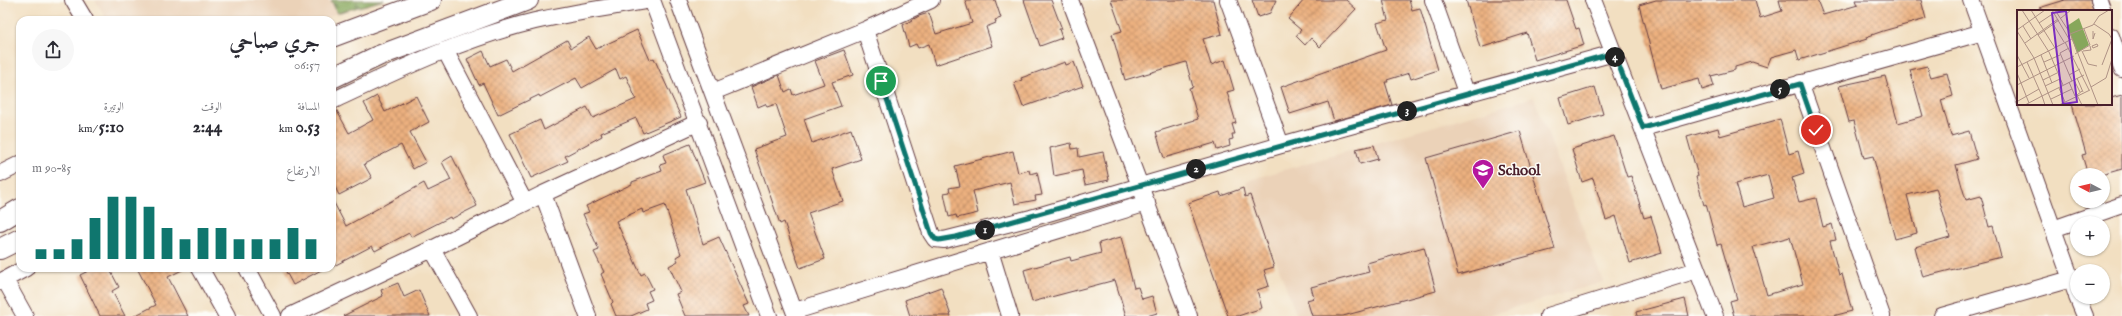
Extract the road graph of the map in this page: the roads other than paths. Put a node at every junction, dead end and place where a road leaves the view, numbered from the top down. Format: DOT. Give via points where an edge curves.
graph roads {
  1 [pos="73,0"];
  2 [pos="431,0"];
  3 [pos="528,0"];
  4 [pos="652,0"];
  5 [pos="678,0"];
  6 [pos="931,0"];
  7 [pos="1070,0"];
  8 [pos="1228,0"];
  9 [pos="1433,0"];
  10 [pos="1593,0"];
  11 [pos="1971,0"];
  12 [pos="2099,0"];
  13 [pos="2102,10"];
  14 [pos="83,16"];
  15 [pos="865,30"];
  16 [pos="1983,32"];
  17 [pos="336,36"];
  18 [pos="2112,39"];
  19 [pos="445,50"];
  20 [pos="1614,53"];
  21 [pos="2122,69"];
  22 [pos="336,76"];
  23 [pos="1800,84"];
  24 [pos="713,92"];
  25 [pos="1467,95"];
  26 [pos="336,99"];
  27 [pos="699,122"];
  28 [pos="1643,128"];
  29 [pos="1281,145"];
  30 [pos="16,166"];
  31 [pos="0,174"];
  32 [pos="1140,185"];
  33 [pos="543,194"];
  34 [pos="525,203"];
  35 [pos="1147,203"];
  36 [pos="2122,205"];
  37 [pos="16,211"];
  38 [pos="0,221"];
  39 [pos="2053,229"];
  40 [pos="16,241"];
  41 [pos="0,249"];
  42 [pos="432,249"];
  43 [pos="990,251"];
  44 [pos="1697,270"];
  45 [pos="19,272"];
  46 [pos="202,272"];
  47 [pos="249,272"];
  48 [pos="2070,276"];
  49 [pos="2070,279"];
  50 [pos="2,281"];
  51 [pos="2080,304"];
  52 [pos="796,314"];
  53 [pos="25,316"];
  54 [pos="227,316"];
  55 [pos="273,316"];
  56 [pos="290,316"];
  57 [pos="469,316"];
  58 [pos="588,316"];
  59 [pos="769,316"];
  60 [pos="1010,316"];
  61 [pos="1189,316"];
  62 [pos="1548,316"];
  63 [pos="1714,316"];
  64 [pos="1882,316"];
  65 [pos="1942,316"];
  66 [pos="2084,316"];
  1 -- 14 [label="street"];
  2 -- 17 [label="main road"];
  3 -- 22 [label="main road" via="378,56"];
  4 -- 19 [label="street" via="536,21"];
  4 -- 27 [label="street"];
  5 -- 24 [label="street"];
  6 -- 15 [label="street"];
  7 -- 32 [label="street"];
  8 -- 29 [label="street"];
  9 -- 25 [label="street"];
  10 -- 20 [label="street"];
  11 -- 16 [label="street"];
  12 -- 13 [label="street"];
  15 -- 24 [label="street"];
  15 -- 32 [label="street" via="935,239 944,240 964,235"];
  16 -- 23 [label="street"];
  16 -- 39 [label="street"];
  18 -- 21 [label="street"];
  19 -- 26 [label="street"];
  19 -- 34 [label="street"];
  20 -- 25 [label="street"];
  20 -- 28 [label="street"];
  23 -- 28 [label="street"];
  23 -- 64 [label="street"];
  24 -- 52 [label="street"];
  25 -- 29 [label="street"];
  27 -- 33 [label="street"];
  27 -- 59 [label="street"];
  28 -- 44 [label="street"];
  29 -- 32 [label="street"];
  30 -- 31 [label="street"];
  32 -- 35 [label="street"];
  33 -- 34 [label="street"];
  33 -- 58 [label="street"];
  34 -- 42 [label="street"];
  35 -- 43 [label="street"];
  35 -- 61 [label="street"];
  36 -- 39 [label="street"];
  37 -- 38 [label="main road"];
  39 -- 48 [label="street"];
  40 -- 41 [label="main road"];
  42 -- 56 [label="street"];
  42 -- 57 [label="street"];
  43 -- 52 [label="street"];
  43 -- 60 [label="street"];
  44 -- 62 [label="street"];
  44 -- 63 [label="street"];
  45 -- 50 [label="street"];
  46 -- 54 [label="street"];
  47 -- 55 [label="street"];
  49 -- 65 [label="street"];
  50 -- 53 [label="street"];
  51 -- 66 [label="street"];
}
